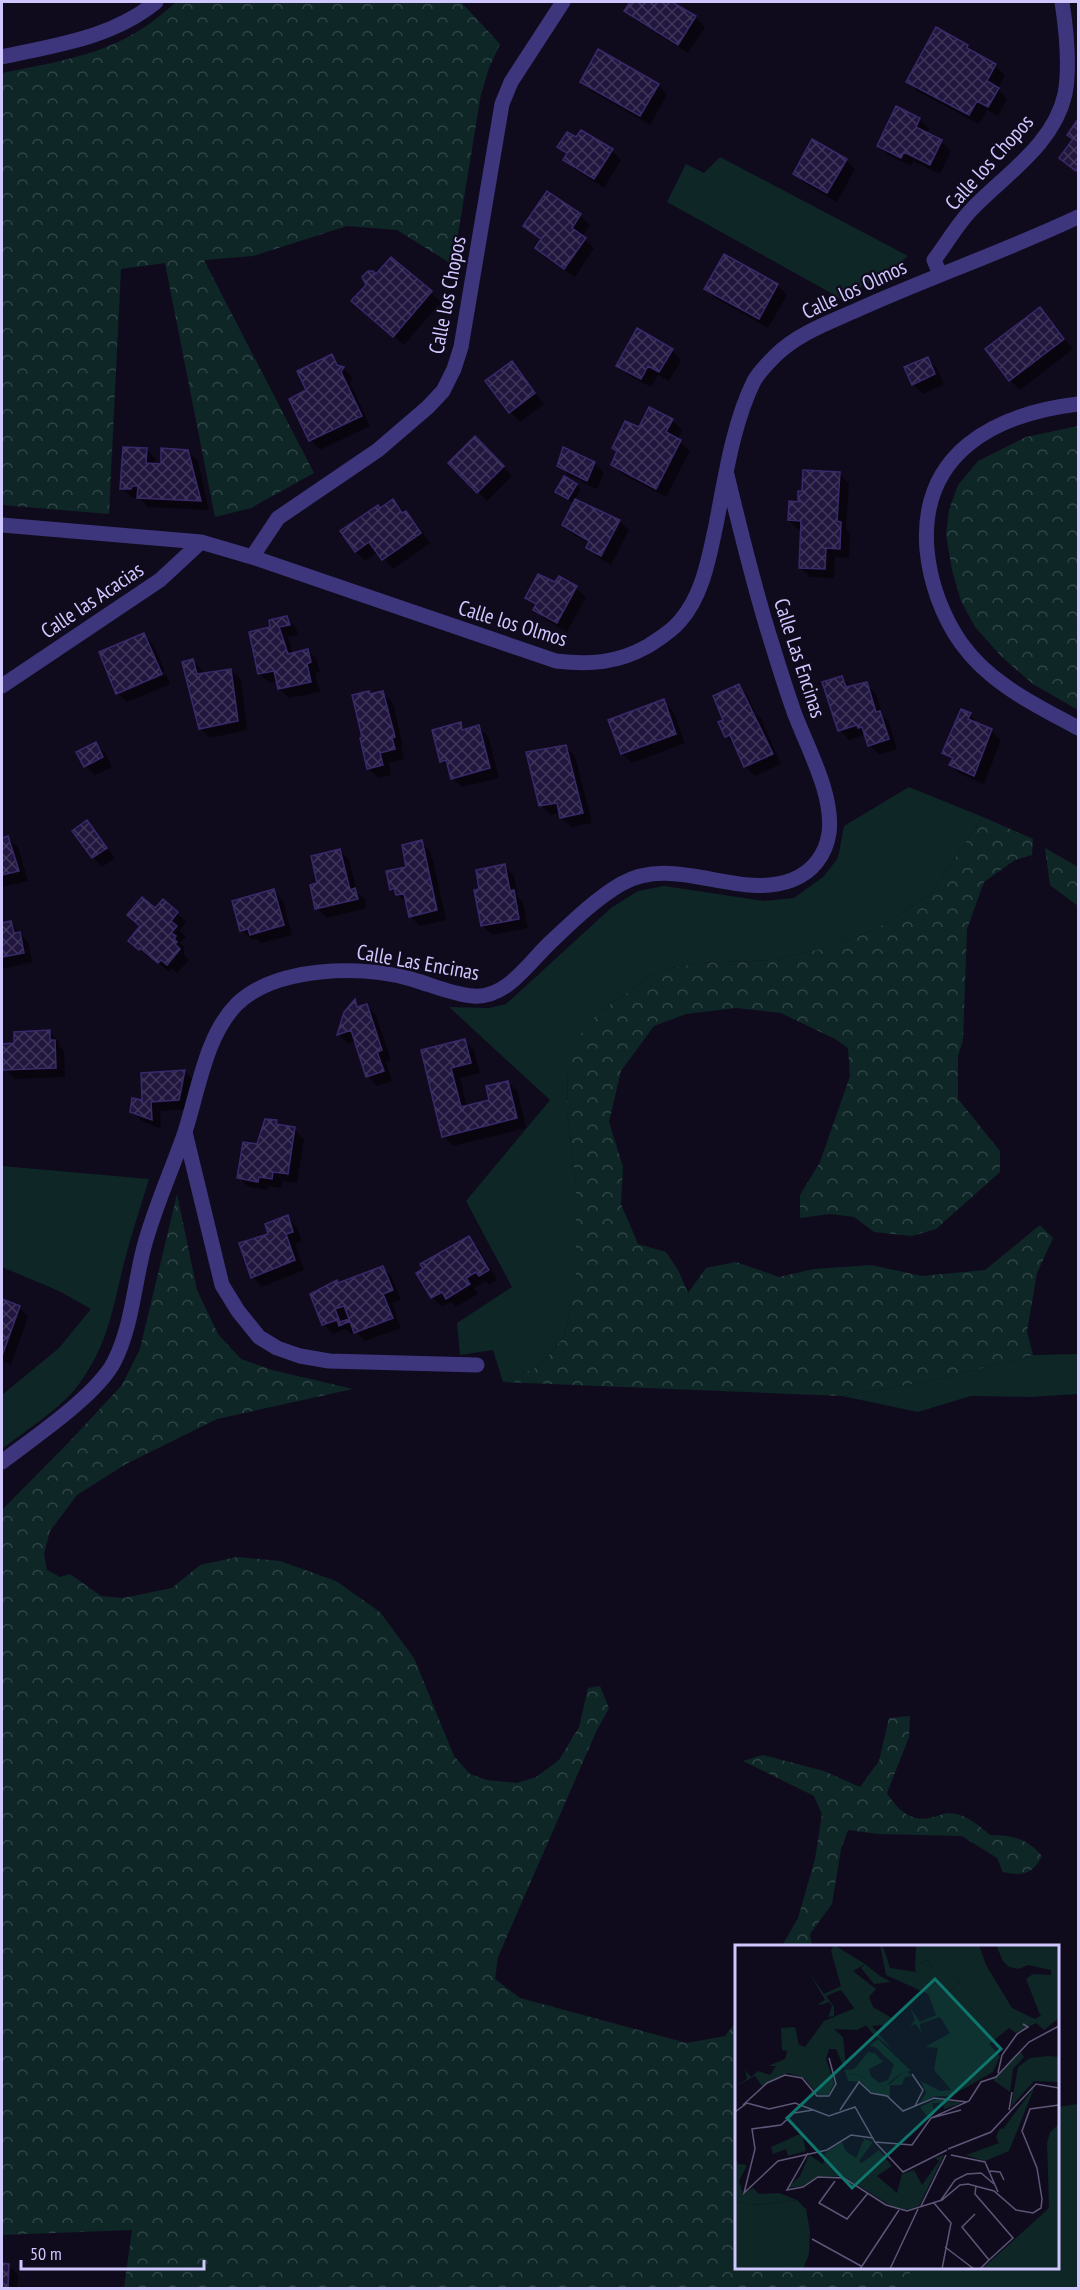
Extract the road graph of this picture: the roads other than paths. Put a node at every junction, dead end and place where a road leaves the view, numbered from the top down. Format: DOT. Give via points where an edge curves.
graph roads {
  1 [pos="156,2"];
  2 [pos="563,2"];
  3 [pos="1062,2"];
  4 [pos="2,57"];
  5 [pos="1078,218"];
  6 [pos="940,274"];
  7 [pos="1078,404"];
  8 [pos="727,475"];
  9 [pos="2,525"];
  10 [pos="201,542"];
  11 [pos="252,557"];
  12 [pos="2,686"];
  13 [pos="1078,728"];
  14 [pos="185,1132"];
  15 [pos="477,1365"];
  16 [pos="2,1462"];
  1 -- 4 [label="street" via="88,38"];
  2 -- 11 [label="street, Calle los Chopos" via="511,82 502,104 461,347 443,391 378,450 278,518"];
  3 -- 6 [label="street, Calle los Chopos" via="1066,75 1065,94 1057,116 1024,160 971,209 934,260"];
  5 -- 6 [label="street, Calle los Olmos"];
  6 -- 8 [label="street, Calle los Olmos" via="819,327 790,342 773,357 755,378 742,410"];
  7 -- 13 [label="street" via="1050,407 1020,417 987,431 962,450 944,469 936,485 928,512 927,541 934,587 962,644 1016,694"];
  8 -- 11 [label="street, Calle los Olmos" via="708,568 682,620 643,648 603,663 556,661"];
  8 -- 14 [label="street, Calle Las Encinas" via="752,578 829,813 825,852 813,867 795,879 768,886 656,872 633,877 603,896 507,986 489,996 449,992 369,970 312,973 267,985 240,1002 220,1024"];
  9 -- 10 [label="street, Calle los Olmos"];
  10 -- 11 [label="street, Calle los Olmos"];
  10 -- 12 [label="street, Calle las Acacias" via="160,580"];
  14 -- 15 [label="street" via="222,1285 259,1336 277,1348 329,1361"];
  14 -- 16 [label="street, Calle Las Encinas" via="144,1246 124,1338 112,1365 96,1386"];
}
